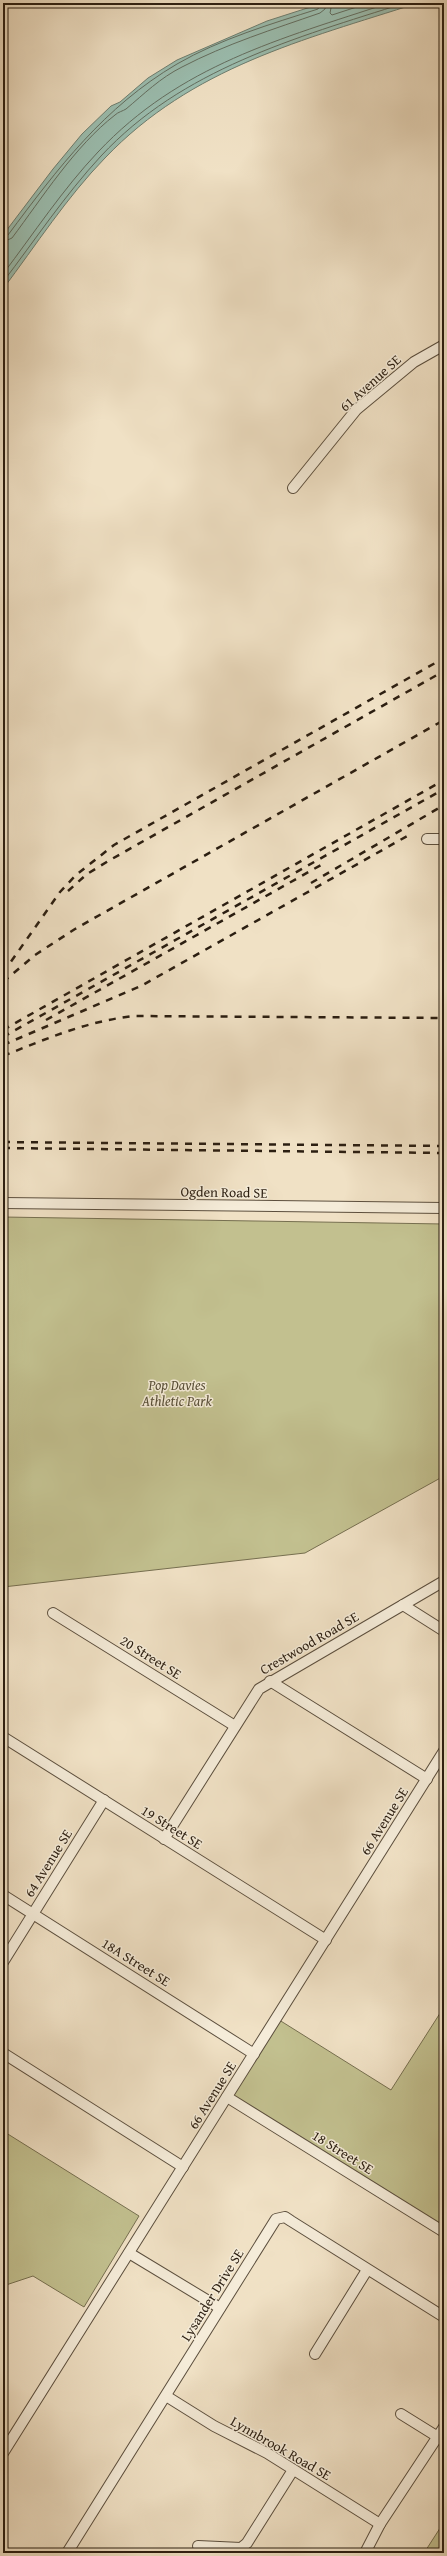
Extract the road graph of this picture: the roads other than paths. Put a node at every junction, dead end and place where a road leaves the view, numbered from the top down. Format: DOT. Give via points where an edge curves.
graph roads {
  1 [pos="444,345"];
  2 [pos="293,488"];
  3 [pos="444,838"];
  4 [pos="427,839"];
  5 [pos="3,1203"];
  6 [pos="444,1208"];
  7 [pos="444,1581"];
  8 [pos="403,1605"];
  9 [pos="53,1613"];
  10 [pos="444,1631"];
  11 [pos="270,1681"];
  12 [pos="235,1726"];
  13 [pos="3,1737"];
  14 [pos="444,1752"];
  15 [pos="427,1779"];
  16 [pos="104,1800"];
  17 [pos="164,1839"];
  18 [pos="3,1895"];
  19 [pos="33,1913"];
  20 [pos="326,1940"];
  21 [pos="3,1962"];
  22 [pos="3,2053"];
  23 [pos="254,2054"];
  24 [pos="227,2097"];
  25 [pos="183,2167"];
  26 [pos="444,2232"];
  27 [pos="129,2253"];
  28 [pos="367,2270"];
  29 [pos="220,2308"];
  30 [pos="444,2317"];
  31 [pos="315,2354"];
  32 [pos="166,2396"];
  33 [pos="401,2414"];
  34 [pos="444,2427"];
  35 [pos="438,2437"];
  36 [pos="3,2453"];
  37 [pos="293,2470"];
  38 [pos="380,2524"];
  39 [pos="198,2546"];
  40 [pos="67,2553"];
  41 [pos="365,2553"];
  1 -- 2 [label="street, 61 Avenue SE" via="414,362 356,410"];
  3 -- 4 [label="street"];
  5 -- 6 [label="street, Ogden Road SE"];
  7 -- 8 [label="street, Crestwood Road SE"];
  8 -- 10 [label="street"];
  8 -- 11 [label="street, Crestwood Road SE"];
  9 -- 12 [label="street, 20 Street SE"];
  11 -- 12 [label="street, Crestwood Road SE" via="259,1689"];
  11 -- 15 [label="street"];
  12 -- 17 [label="street, Crestwood Road SE"];
  13 -- 16 [label="street, 19 Street SE"];
  14 -- 15 [label="street, 66 Avenue SE"];
  15 -- 20 [label="street, 66 Avenue SE"];
  16 -- 17 [label="street, 19 Street SE"];
  16 -- 19 [label="street, 64 Avenue SE"];
  17 -- 20 [label="street, 19 Street SE"];
  18 -- 19 [label="street, 18A Street SE"];
  19 -- 21 [label="street, 64 Avenue SE"];
  19 -- 23 [label="street, 18A Street SE"];
  20 -- 23 [label="street, 66 Avenue SE"];
  22 -- 25 [label="street"];
  23 -- 24 [label="street, 66 Avenue SE"];
  24 -- 25 [label="street, 66 Avenue SE"];
  24 -- 26 [label="street, 18 Street SE"];
  25 -- 27 [label="street, 66 Avenue SE"];
  27 -- 29 [label="street"];
  27 -- 36 [label="street, 66 Avenue SE"];
  28 -- 29 [label="street, Lysander Drive SE" via="291,2221 280,2217 276,2219"];
  28 -- 30 [label="street, Lysander Drive SE"];
  28 -- 31 [label="street"];
  29 -- 32 [label="street, Lysander Drive SE"];
  32 -- 37 [label="street, Lynnbrook Road SE"];
  32 -- 40 [label="street, Lysander Drive SE"];
  33 -- 35 [label="street"];
  34 -- 35 [label="street"];
  35 -- 38 [label="street"];
  37 -- 38 [label="street, Lynnbrook Road SE"];
  37 -- 39 [label="street" via="241,2548"];
  38 -- 41 [label="street"];
}
